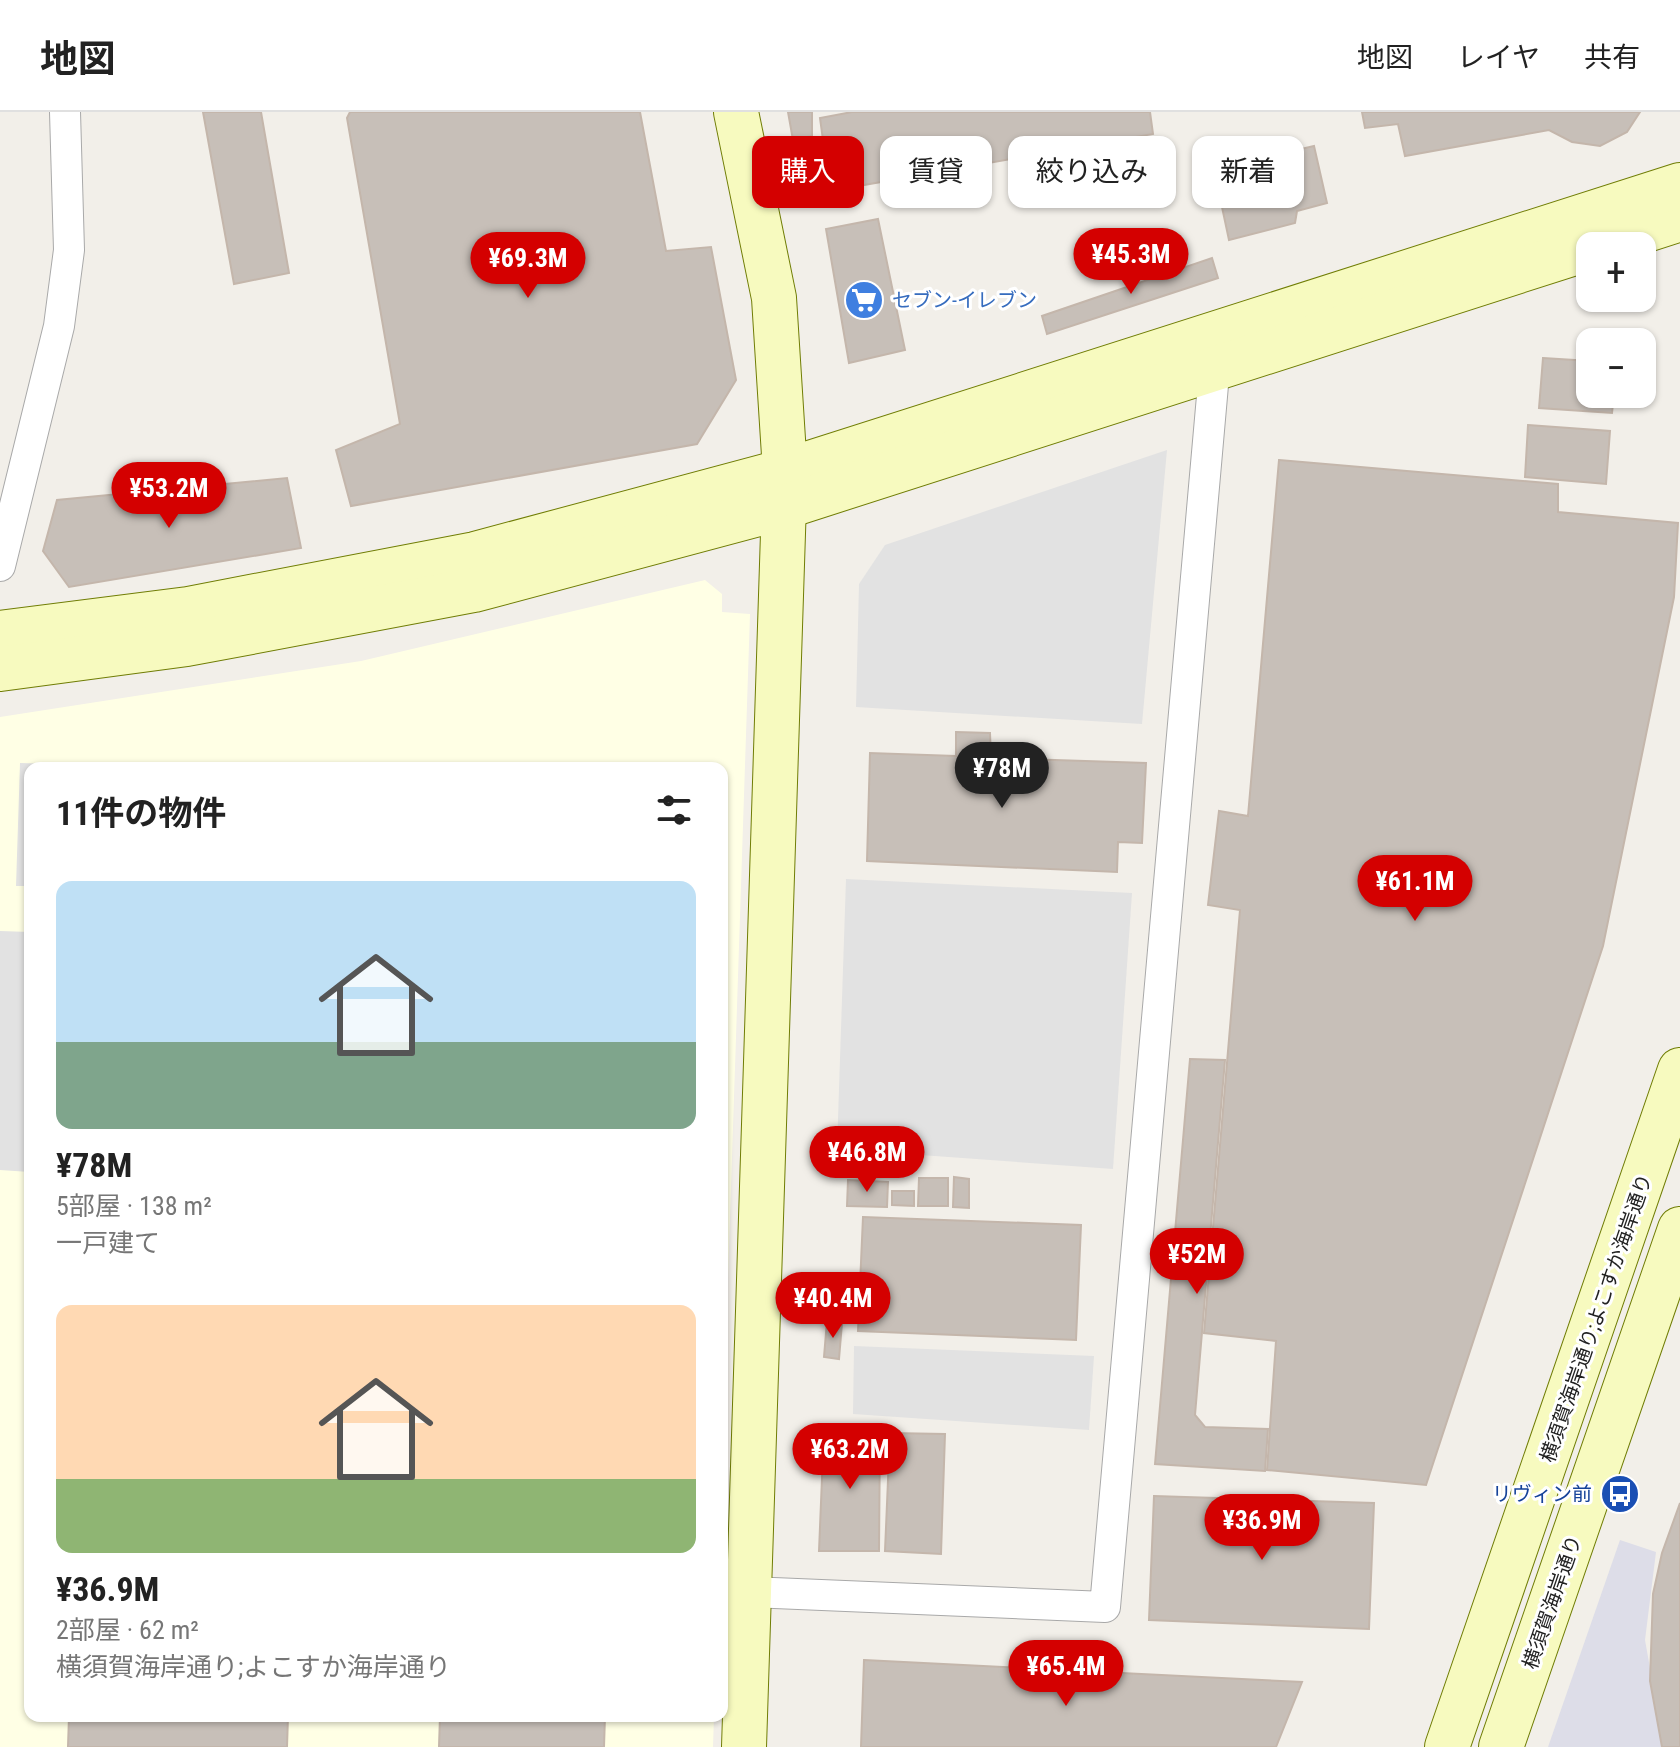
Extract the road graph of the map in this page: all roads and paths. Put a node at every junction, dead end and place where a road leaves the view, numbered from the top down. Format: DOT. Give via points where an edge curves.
graph roads {
  1 [pos="65,112"];
  2 [pos="736,112"];
  3 [pos="1680,185"];
  4 [pos="1680,219"];
  5 [pos="1640,232"];
  6 [pos="1576,252"];
  7 [pos="1216,351"];
  8 [pos="785,489"];
  9 [pos="0,566"];
  10 [pos="0,633"];
  11 [pos="0,669"];
  12 [pos="1680,1070"];
  13 [pos="1680,1229"];
  14 [pos="748,1592"];
  15 [pos="744,1747"];
  16 [pos="1447,1747"];
  17 [pos="1501,1747"];
  1 -- 9 [label="street" via="69,250 59,326"];
  2 -- 8 [label="street" via="774,298"];
  3 -- 7 [label="street"];
  4 -- 5 [label="street"];
  6 -- 7 [label="street"];
  7 -- 8 [label="street"];
  7 -- 14 [label="street" via="1105,1607"];
  8 -- 10 [label="street" via="188,609"];
  8 -- 11 [label="street" via="474,590 187,644"];
  8 -- 14 [label="street"];
  12 -- 16 [label="street, 横須賀海岸通り;よこすか海岸通り"];
  13 -- 17 [label="street, 横須賀海岸通り"];
  14 -- 15 [label="street"];
}
